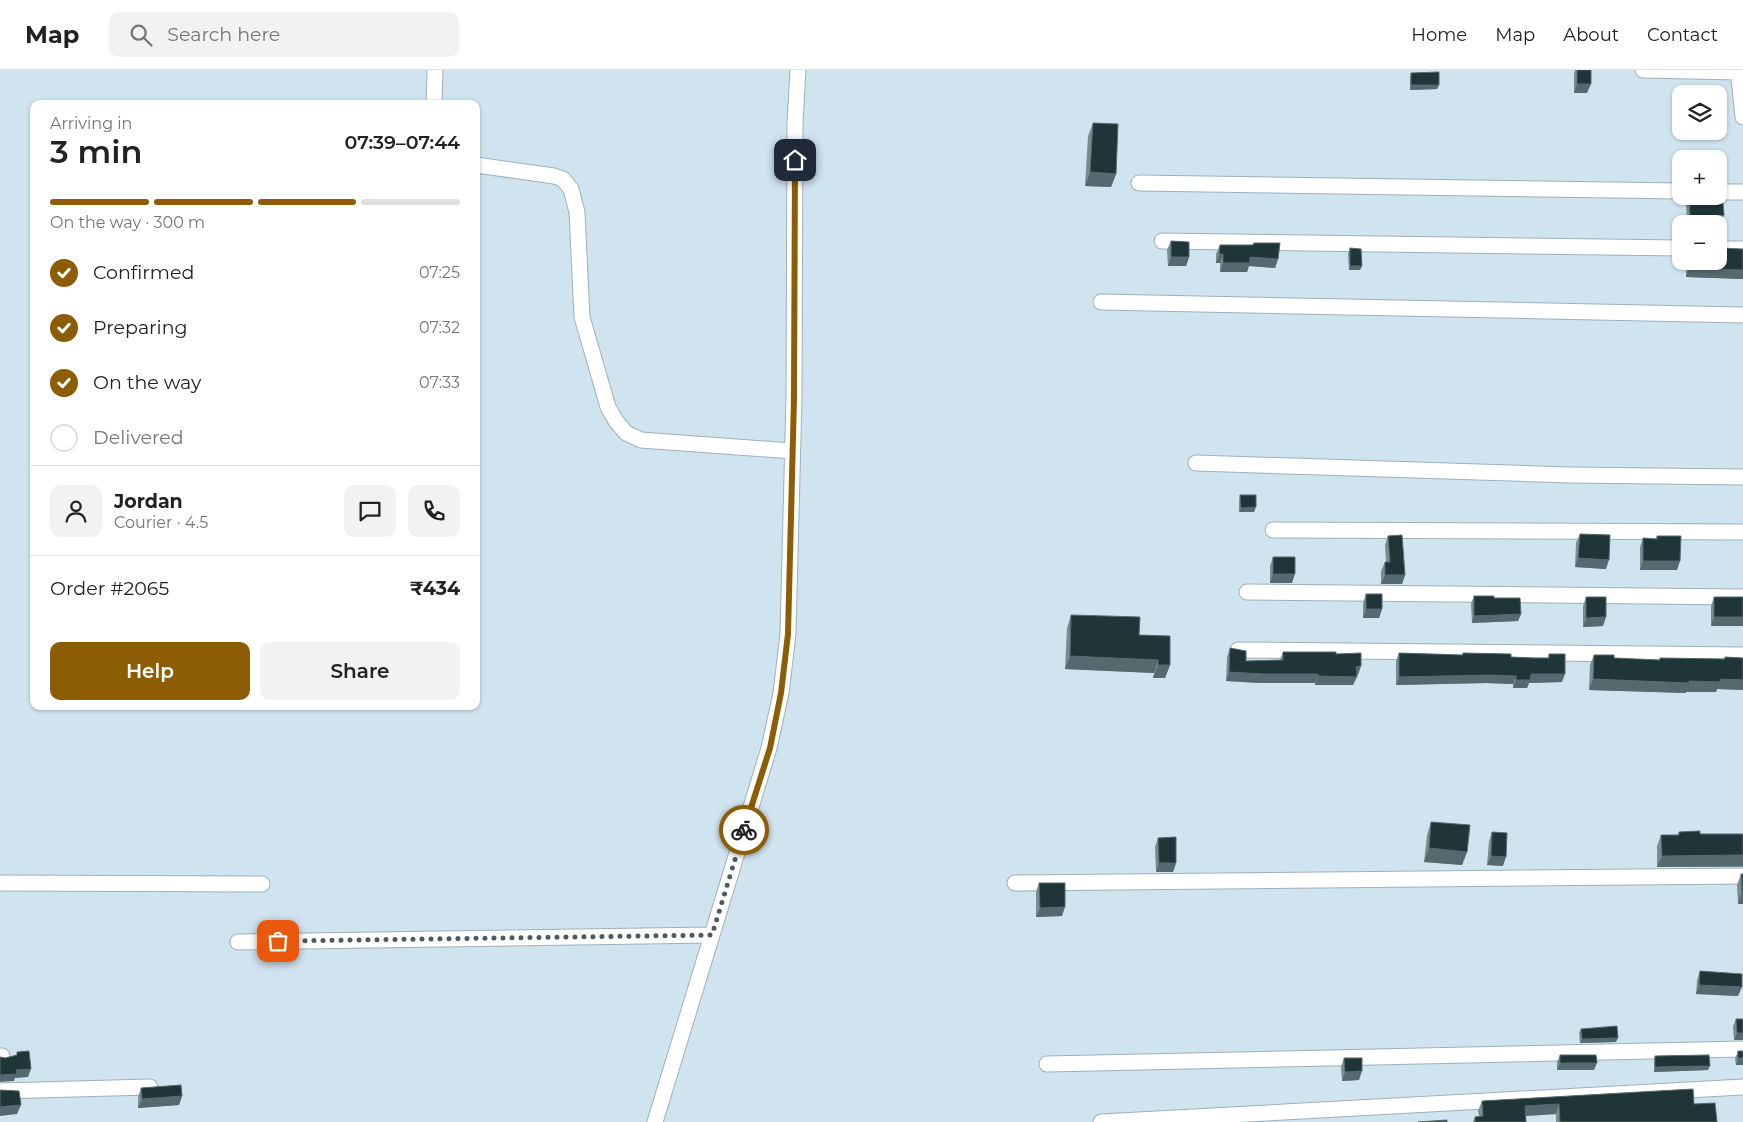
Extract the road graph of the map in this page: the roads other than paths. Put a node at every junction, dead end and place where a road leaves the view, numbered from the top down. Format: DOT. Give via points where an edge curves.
graph roads {
  1 [pos="434,70"];
  2 [pos="798,70"];
  3 [pos="1643,70"];
  4 [pos="1738,71"];
  5 [pos="434,100"];
  6 [pos="1743,117"];
  7 [pos="480,166"];
  8 [pos="1139,183"];
  9 [pos="1672,192"];
  10 [pos="1727,192"];
  11 [pos="1743,192"];
  12 [pos="1162,241"];
  13 [pos="1672,248"];
  14 [pos="1727,249"];
  15 [pos="1743,249"];
  16 [pos="1100,302"];
  17 [pos="1743,315"];
  18 [pos="792,451"];
  19 [pos="1196,463"];
  20 [pos="1743,477"];
  21 [pos="1273,530"];
  22 [pos="1743,532"];
  23 [pos="1248,592"];
  24 [pos="1743,597"];
  25 [pos="1238,650"];
  26 [pos="1743,655"];
  27 [pos="1743,876"];
  28 [pos="0,883"];
  29 [pos="1015,883"];
  30 [pos="262,884"];
  31 [pos="712,935"];
  32 [pos="238,942"];
  33 [pos="1743,1049"];
  34 [pos="1048,1064"];
  35 [pos="1743,1086"];
  36 [pos="150,1087"];
  37 [pos="0,1090"];
  38 [pos="655,1122"];
  39 [pos="1101,1122"];
  1 -- 5 [label="street"];
  2 -- 18 [label="street"];
  3 -- 4 [label="street"];
  4 -- 6 [label="street"];
  7 -- 18 [label="street" via="554,176 563,179 571,189 577,212 582,317 608,407 626,433 641,440"];
  8 -- 9 [label="street"];
  10 -- 11 [label="street"];
  12 -- 13 [label="street"];
  14 -- 15 [label="street"];
  16 -- 17 [label="street"];
  18 -- 31 [label="street" via="788,634 781,693 770,748"];
  19 -- 20 [label="street"];
  21 -- 22 [label="street"];
  23 -- 24 [label="street"];
  25 -- 26 [label="street"];
  27 -- 29 [label="street"];
  28 -- 30 [label="street"];
  31 -- 32 [label="street"];
  31 -- 38 [label="street"];
  33 -- 34 [label="street"];
  35 -- 39 [label="street"];
  36 -- 37 [label="street"];
}
